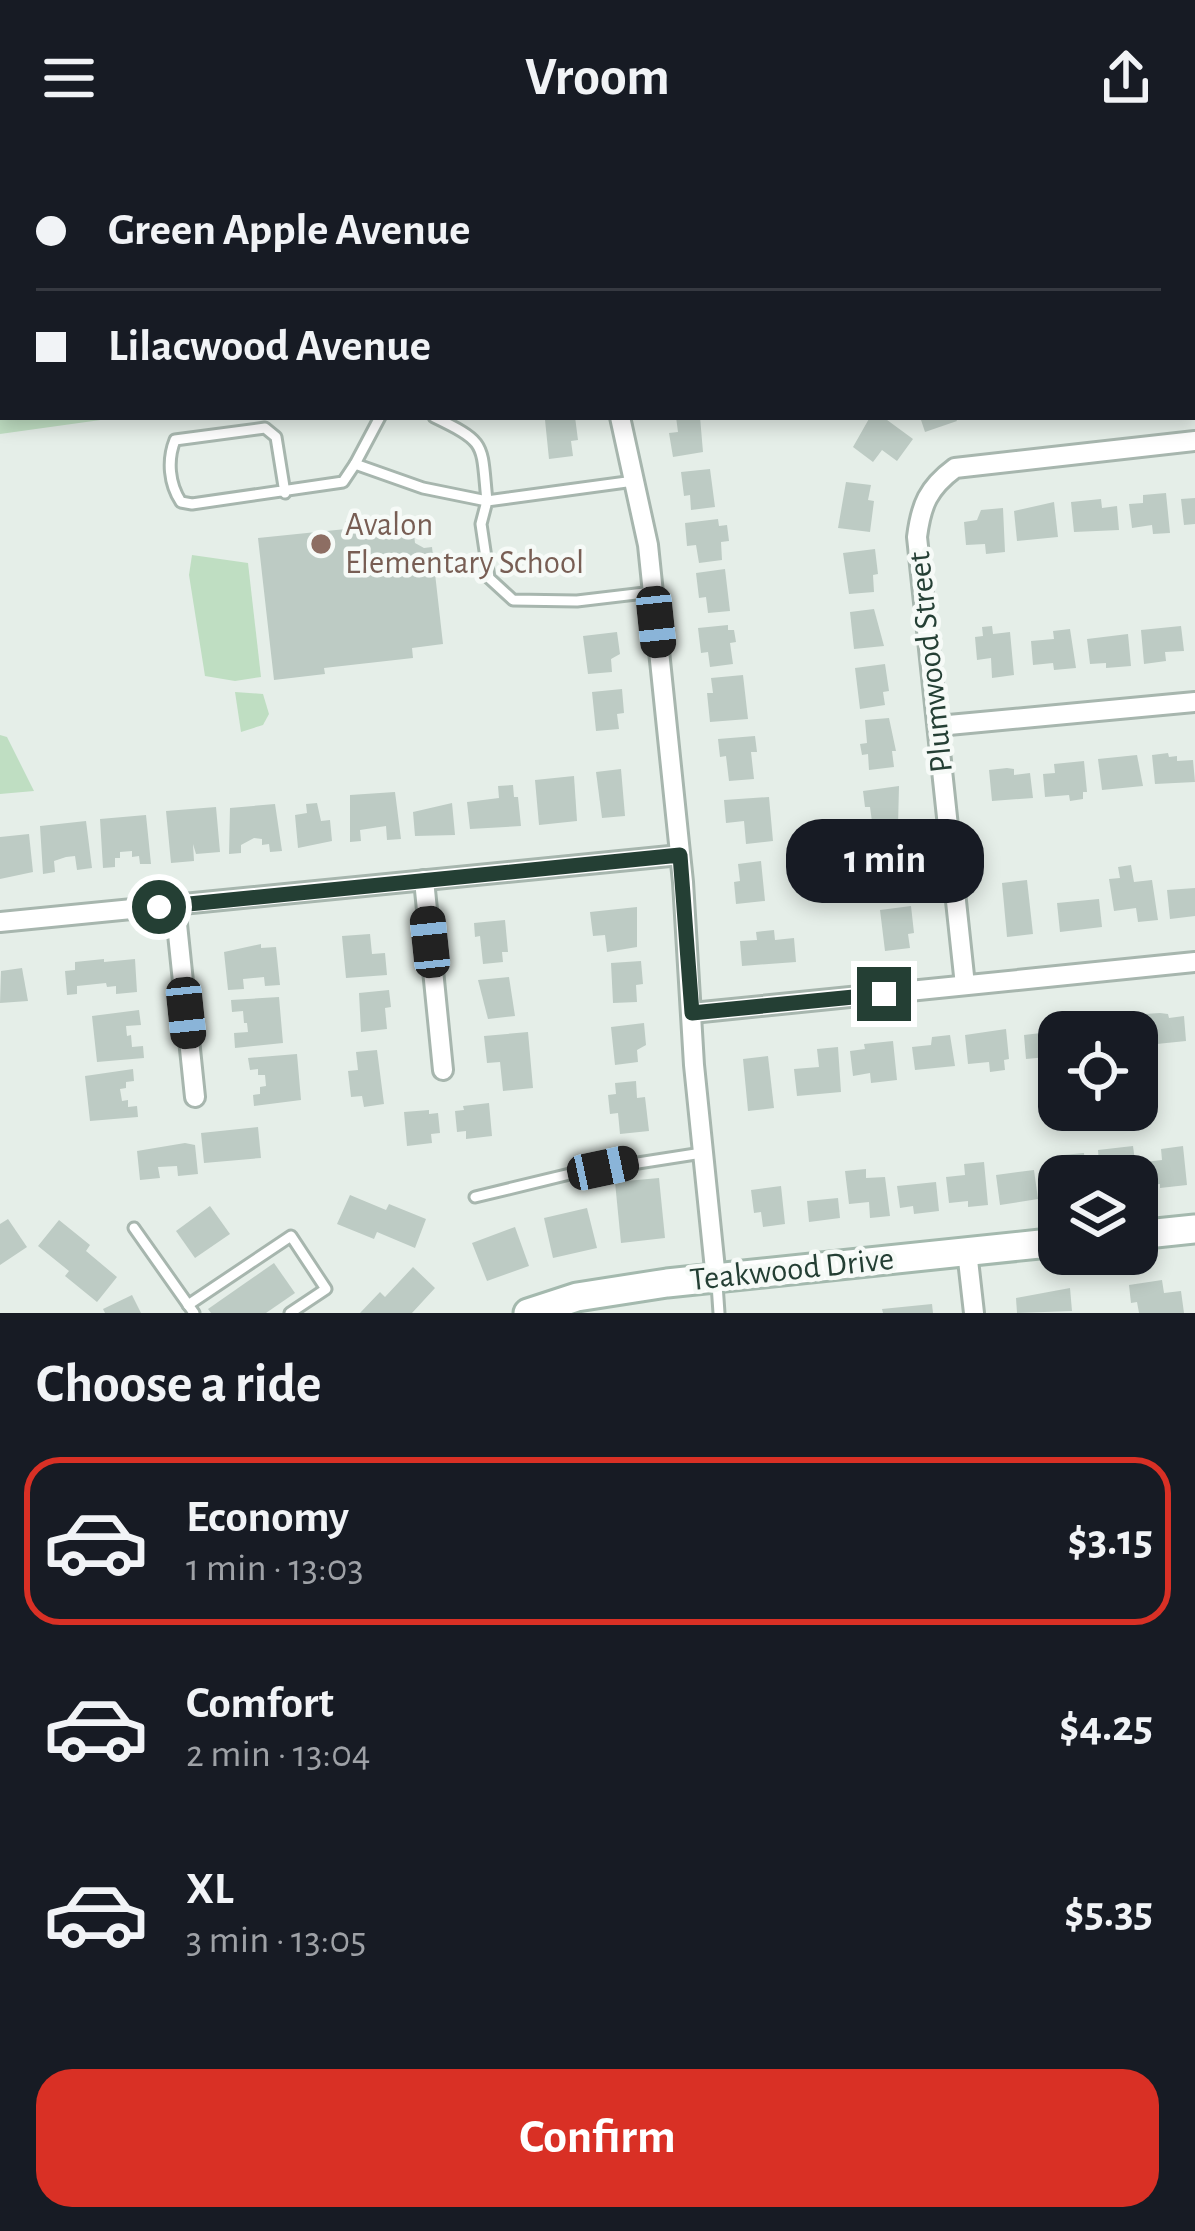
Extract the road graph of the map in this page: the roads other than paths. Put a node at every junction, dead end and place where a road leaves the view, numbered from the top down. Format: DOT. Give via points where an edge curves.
graph roads {
  1 [pos="378,420"];
  2 [pos="440,420"];
  3 [pos="621,420"];
  4 [pos="1195,442"];
  5 [pos="355,464"];
  6 [pos="634,482"];
  7 [pos="285,493"];
  8 [pos="487,501"];
  9 [pos="652,592"];
  10 [pos="1195,702"];
  11 [pos="938,726"];
  12 [pos="680,855"];
  13 [pos="424,880"];
  14 [pos="175,905"];
  15 [pos="0,922"];
  16 [pos="1195,962"];
  17 [pos="964,985"];
  18 [pos="692,1013"];
  19 [pos="443,1070"];
  20 [pos="195,1097"];
  21 [pos="702,1153"];
  22 [pos="475,1198"];
  23 [pos="134,1228"];
  24 [pos="1195,1229"];
  25 [pos="1158,1233"];
  26 [pos="1038,1244"];
  27 [pos="967,1251"];
  28 [pos="716,1279"];
  29 [pos="191,1309"];
  30 [pos="290,1313"];
  31 [pos="528,1313"];
  32 [pos="718,1313"];
  33 [pos="974,1313"];
  1 -- 5 [label="lane"];
  2 -- 8 [label="lane" via="474,436 482,449"];
  3 -- 6 [label="street"];
  4 -- 11 [label="street, Plumwood Street" via="981,463 933,484 917,537"];
  5 -- 7 [label="lane" via="343,482"];
  5 -- 8 [label="lane"];
  6 -- 8 [label="lane"];
  6 -- 9 [label="street"];
  7 -- 7 [label="lane" via="277,437 265,428 175,440 169,454 181,502"];
  8 -- 9 [label="lane" via="481,524 489,578 513,600"];
  9 -- 12 [label="street"];
  10 -- 11 [label="street"];
  11 -- 17 [label="street, Plumwood Street"];
  12 -- 13 [label="street"];
  12 -- 18 [label="street"];
  13 -- 14 [label="street"];
  13 -- 19 [label="street"];
  14 -- 15 [label="street"];
  14 -- 20 [label="street"];
  16 -- 17 [label="street"];
  17 -- 18 [label="street"];
  18 -- 21 [label="street"];
  21 -- 22 [label="lane"];
  21 -- 28 [label="street"];
  23 -- 29 [label="lane"];
  24 -- 25 [label="street"];
  26 -- 27 [label="street, Teakwood Drive"];
  27 -- 28 [label="street, Teakwood Drive"];
  27 -- 33 [label="street"];
  28 -- 31 [label="street, Teakwood Drive" via="577,1297"];
  28 -- 32 [label="lane"];
  29 -- 30 [label="lane" via="291,1235 326,1288"];
}
